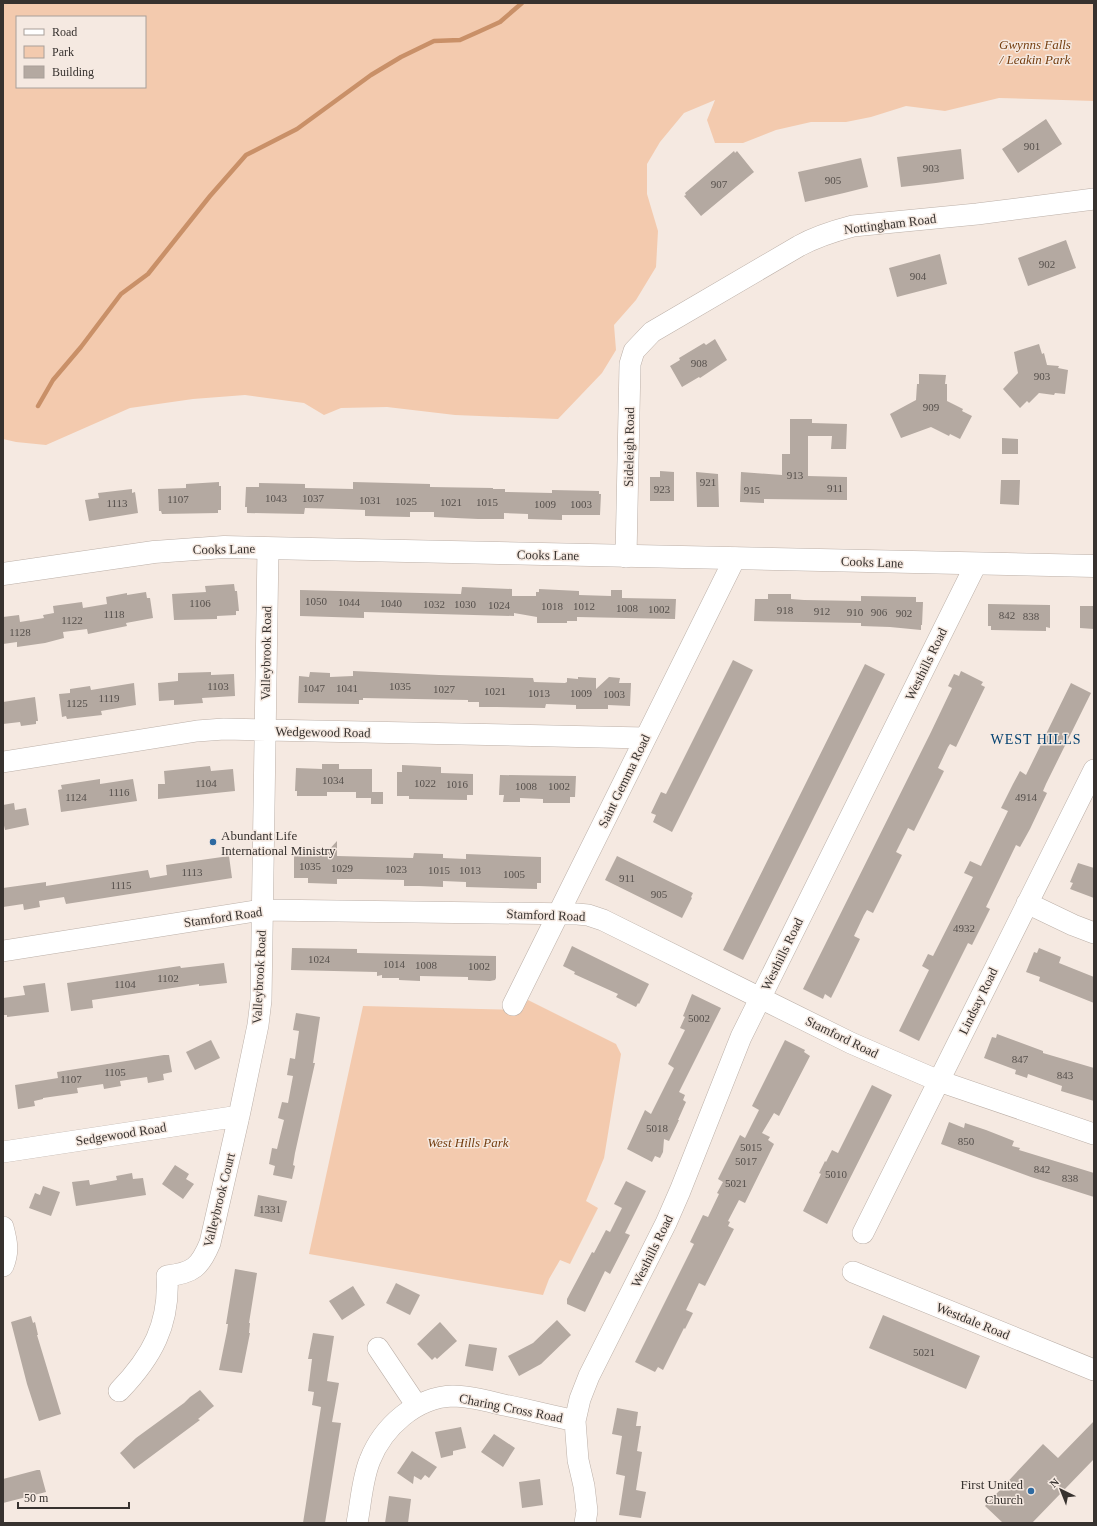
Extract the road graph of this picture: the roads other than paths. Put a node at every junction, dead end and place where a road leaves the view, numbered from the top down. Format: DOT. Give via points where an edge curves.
graph roads {
  1 [pos="1094,199"];
  2 [pos="643,341"];
  3 [pos="268,548"];
  4 [pos="626,557"];
  5 [pos="735,558"];
  6 [pos="976,564"];
  7 [pos="1094,566"];
  8 [pos="3,574"];
  9 [pos="265,730"];
  10 [pos="645,738"];
  11 [pos="3,762"];
  12 [pos="1094,770"];
  13 [pos="1027,903"];
  14 [pos="262,910"];
  15 [pos="558,914"];
  16 [pos="1094,933"];
  17 [pos="3,951"];
  18 [pos="760,998"];
  19 [pos="513,1005"];
  20 [pos="939,1081"];
  21 [pos="239,1116"];
  22 [pos="1094,1134"];
  23 [pos="3,1152"];
  24 [pos="3,1228"];
  25 [pos="863,1233"];
  26 [pos="3,1266"];
  27 [pos="853,1272"];
  28 [pos="378,1348"];
  29 [pos="1094,1370"];
  30 [pos="119,1391"];
  31 [pos="417,1406"];
  32 [pos="576,1421"];
  33 [pos="583,1519"];
  34 [pos="358,1523"];
  1 -- 2 [label="street, Nottingham Road" via="834,230 799,246 652,332"];
  2 -- 4 [label="street, Sideleigh Road" via="634,351 630,364"];
  3 -- 4 [label="main road, Cooks Lane"];
  3 -- 8 [label="main road, Cooks Lane" via="224,547 154,552"];
  3 -- 9 [label="street, Valleybrook Road"];
  4 -- 5 [label="main road, Cooks Lane"];
  5 -- 6 [label="main road, Cooks Lane"];
  5 -- 10 [label="street, Saint Gemma Road"];
  6 -- 7 [label="main road, Cooks Lane"];
  6 -- 18 [label="street, Westhills Road"];
  9 -- 10 [label="street, Wedgewood Road"];
  9 -- 11 [label="street, Wedgewood Road" via="197,731"];
  9 -- 14 [label="street, Valleybrook Road"];
  10 -- 15 [label="street, Saint Gemma Road"];
  12 -- 13 [label="street, Lindsay Road"];
  13 -- 16 [label="street"];
  13 -- 20 [label="street, Lindsay Road"];
  14 -- 15 [label="street, Stamford Road"];
  14 -- 17 [label="street, Stamford Road"];
  14 -- 21 [label="street, Valleybrook Road" via="259,1012"];
  15 -- 18 [label="street, Stamford Road" via="582,915 603,920"];
  15 -- 19 [label="street, Saint Gemma Road"];
  18 -- 20 [label="street, Stamford Road" via="851,1043"];
  18 -- 32 [label="street, Westhills Road" via="740,1037 680,1191 589,1376 580,1398"];
  20 -- 22 [label="street, Stamford Road"];
  20 -- 25 [label="street, Lindsay Road"];
  21 -- 23 [label="street, Sedgewood Road"];
  21 -- 30 [label="street, Valleybrook Court" via="215,1228 208,1249 190,1271 168,1276 166,1309 152,1350"];
  24 -- 26 [label="street" via="7,1243 7,1256"];
  27 -- 29 [label="street, Westdale Road"];
  28 -- 31 [label="street"];
  31 -- 32 [label="street, Charing Cross Road" via="434,1399 452,1396 473,1398"];
  31 -- 34 [label="street, Charing Cross Road" via="392,1425 380,1440 369,1461"];
  32 -- 33 [label="street, Westhills Road" via="578,1460 584,1486"];
}
